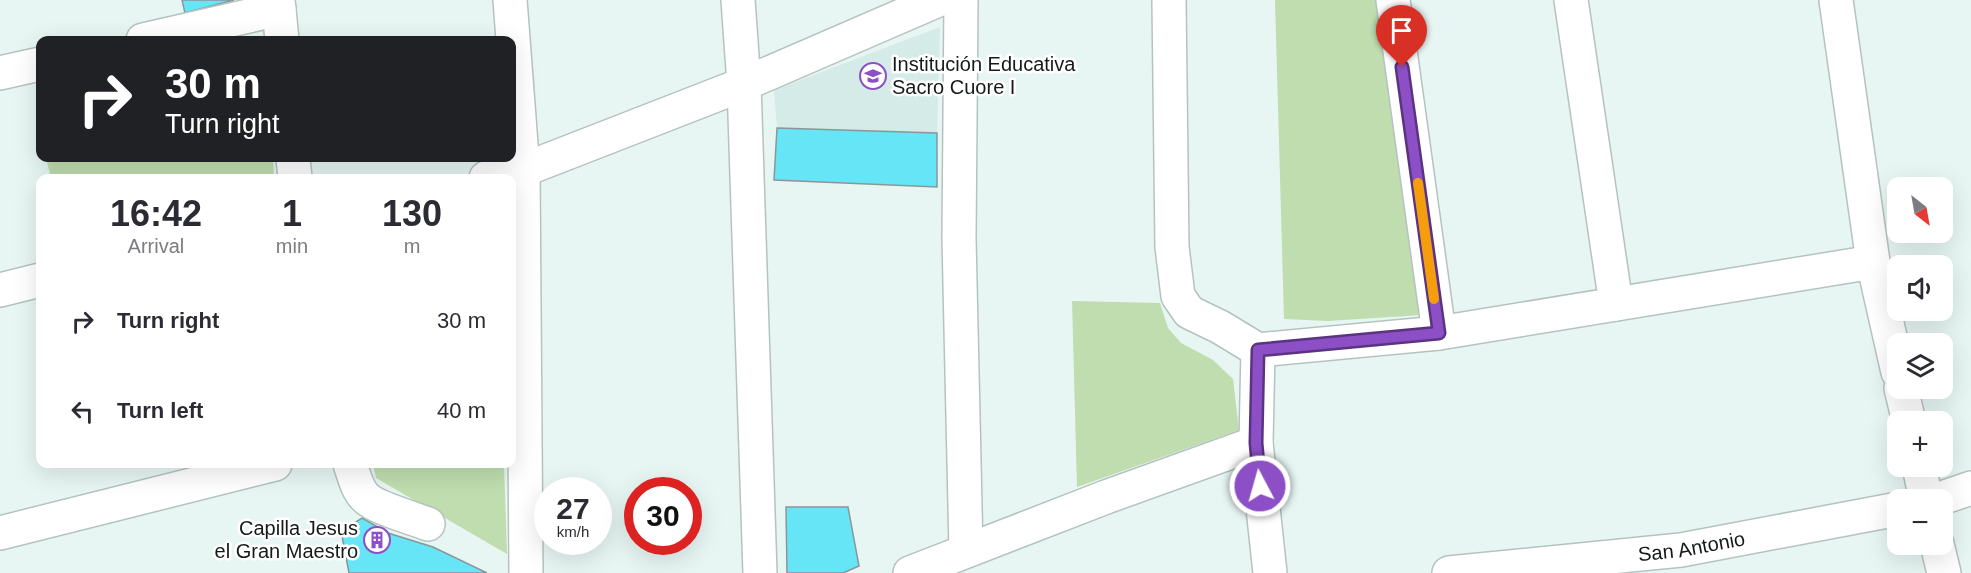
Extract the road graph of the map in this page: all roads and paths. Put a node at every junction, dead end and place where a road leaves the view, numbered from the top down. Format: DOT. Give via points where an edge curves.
graph roads {
  1 [pos="510,0"];
  2 [pos="738,0"];
  3 [pos="938,0"];
  4 [pos="961,0"];
  5 [pos="1169,0"];
  6 [pos="1393,0"];
  7 [pos="1571,0"];
  8 [pos="1836,0"];
  9 [pos="279,17"];
  10 [pos="167,36"];
  11 [pos="513,36"];
  12 [pos="36,65"];
  13 [pos="0,73"];
  14 [pos="516,78"];
  15 [pos="744,84"];
  16 [pos="523,170"];
  17 [pos="504,174"];
  18 [pos="1873,262"];
  19 [pos="36,281"];
  20 [pos="0,290"];
  21 [pos="1616,304"];
  22 [pos="1439,333"];
  23 [pos="1889,333"];
  24 [pos="1258,350"];
  25 [pos="1256,443"];
  26 [pos="259,468"];
  27 [pos="351,468"];
  28 [pos="1971,488"];
  29 [pos="1953,494"];
  30 [pos="1887,512"];
  31 [pos="428,524"];
  32 [pos="0,533"];
  33 [pos="966,551"];
  34 [pos="1940,555"];
  35 [pos="1682,561"];
  36 [pos="526,573"];
  37 [pos="760,573"];
  38 [pos="910,573"];
  39 [pos="1270,573"];
  40 [pos="1449,573"];
  41 [pos="1455,573"];
  42 [pos="1944,573"];
  1 -- 11 [label="street"];
  2 -- 15 [label="street"];
  3 -- 15 [label="street"];
  4 -- 33 [label="street" via="959,238"];
  5 -- 24 [label="street" via="1172,247 1178,296 1189,312"];
  6 -- 22 [label="street"];
  7 -- 21 [label="street"];
  8 -- 18 [label="street"];
  9 -- 10 [label="street"];
  12 -- 13 [label="street"];
  14 -- 16 [label="street"];
  15 -- 16 [label="street"];
  15 -- 37 [label="street"];
  16 -- 17 [label="street"];
  16 -- 36 [label="street"];
  18 -- 21 [label="street"];
  18 -- 23 [label="street"];
  19 -- 20 [label="street"];
  21 -- 22 [label="street"];
  22 -- 24 [label="street"];
  24 -- 25 [label="street"];
  25 -- 33 [label="street"];
  25 -- 39 [label="street"];
  26 -- 32 [label="street"];
  27 -- 31 [label="street" via="365,498"];
  28 -- 29 [label="street"];
  30 -- 35 [label="street, San Antonio"];
  33 -- 38 [label="street"];
  34 -- 42 [label="street"];
  35 -- 41 [label="street, San Antonio"];
  40 -- 41 [label="street, San Antonio"];
}
